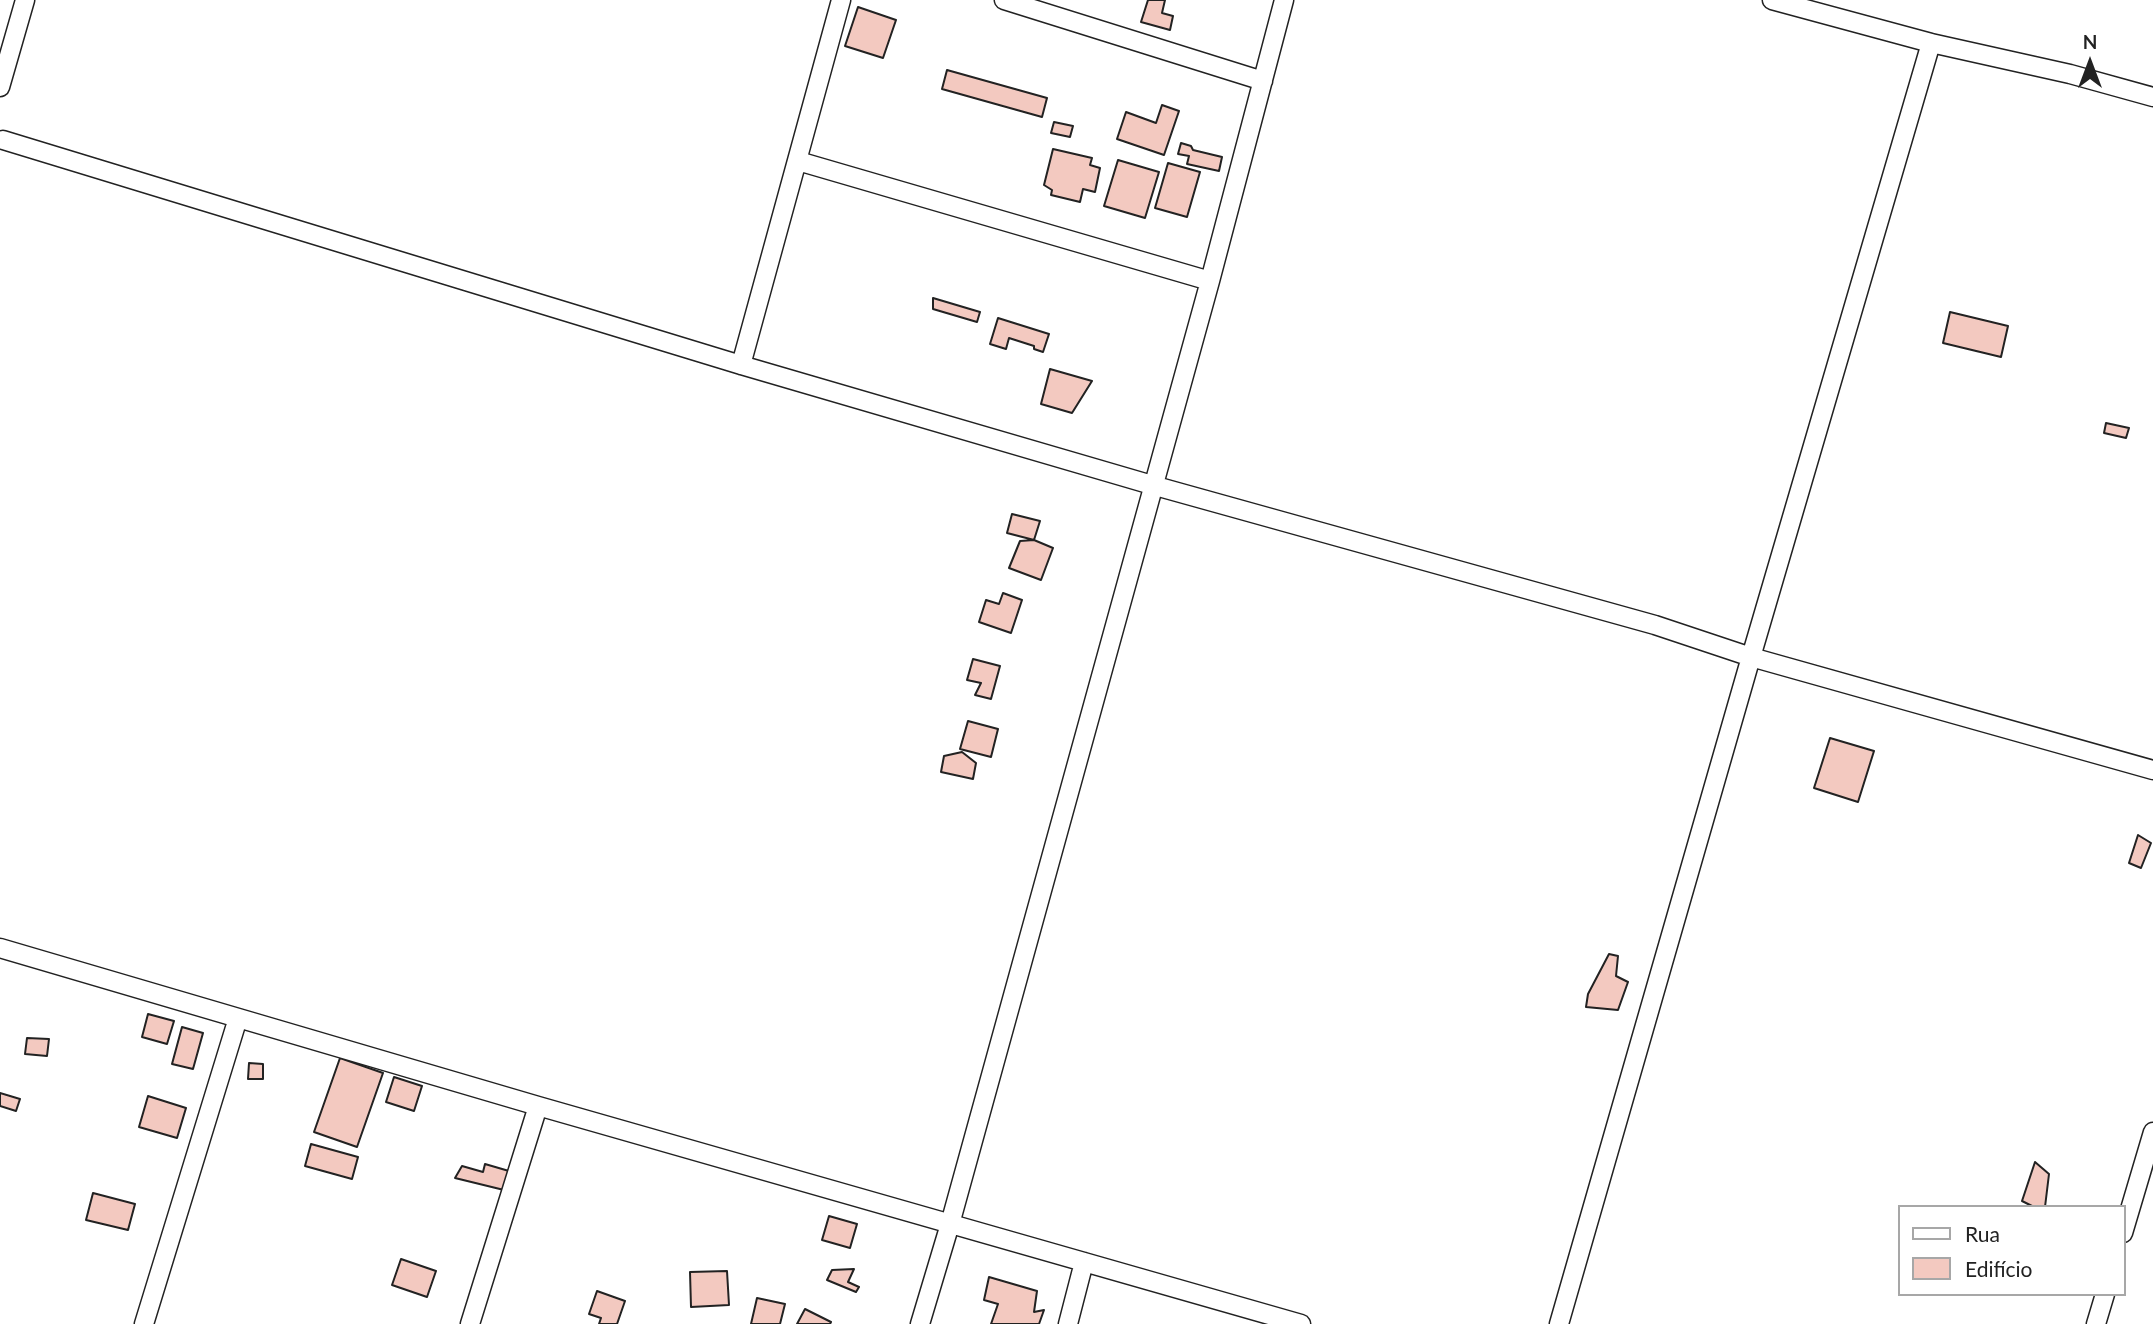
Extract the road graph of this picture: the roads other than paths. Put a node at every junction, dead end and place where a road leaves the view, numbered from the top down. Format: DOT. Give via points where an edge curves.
graph roads {
  1 [pos="25,0"];
  2 [pos="841,0"];
  3 [pos="1004,0"];
  4 [pos="1284,0"];
  5 [pos="1772,0"];
  6 [pos="1931,43"];
  7 [pos="1263,81"];
  8 [pos="0,88"];
  9 [pos="2153,97"];
  10 [pos="1,138"];
  11 [pos="798,161"];
  12 [pos="1210,281"];
  13 [pos="741,365"];
  14 [pos="1152,485"];
  15 [pos="1751,657"];
  16 [pos="2153,771"];
  17 [pos="0,948"];
  18 [pos="238,1018"];
  19 [pos="538,1106"];
  20 [pos="2153,1132"];
  21 [pos="950,1224"];
  22 [pos="2125,1226"];
  23 [pos="1084,1262"];
  24 [pos="2104,1296"];
  25 [pos="144,1324"];
  26 [pos="470,1324"];
  27 [pos="920,1324"];
  28 [pos="1068,1324"];
  29 [pos="1301,1324"];
  30 [pos="1559,1324"];
  31 [pos="2096,1324"];
  1 -- 8 [label="street"];
  2 -- 11 [label="street"];
  3 -- 7 [label="street"];
  4 -- 7 [label="street"];
  5 -- 6 [label="street"];
  6 -- 9 [label="street"];
  6 -- 15 [label="street"];
  7 -- 12 [label="street"];
  10 -- 13 [label="street"];
  11 -- 12 [label="street"];
  11 -- 13 [label="street"];
  12 -- 14 [label="street"];
  13 -- 14 [label="street"];
  14 -- 15 [label="street" via="1655,625"];
  14 -- 21 [label="street"];
  15 -- 16 [label="street"];
  15 -- 30 [label="street"];
  17 -- 18 [label="street"];
  18 -- 19 [label="street"];
  18 -- 25 [label="street"];
  19 -- 21 [label="street"];
  19 -- 26 [label="street"];
  20 -- 22 [label="street"];
  21 -- 23 [label="street"];
  21 -- 27 [label="street"];
  23 -- 28 [label="street"];
  23 -- 29 [label="street"];
  24 -- 31 [label="street"];
}
